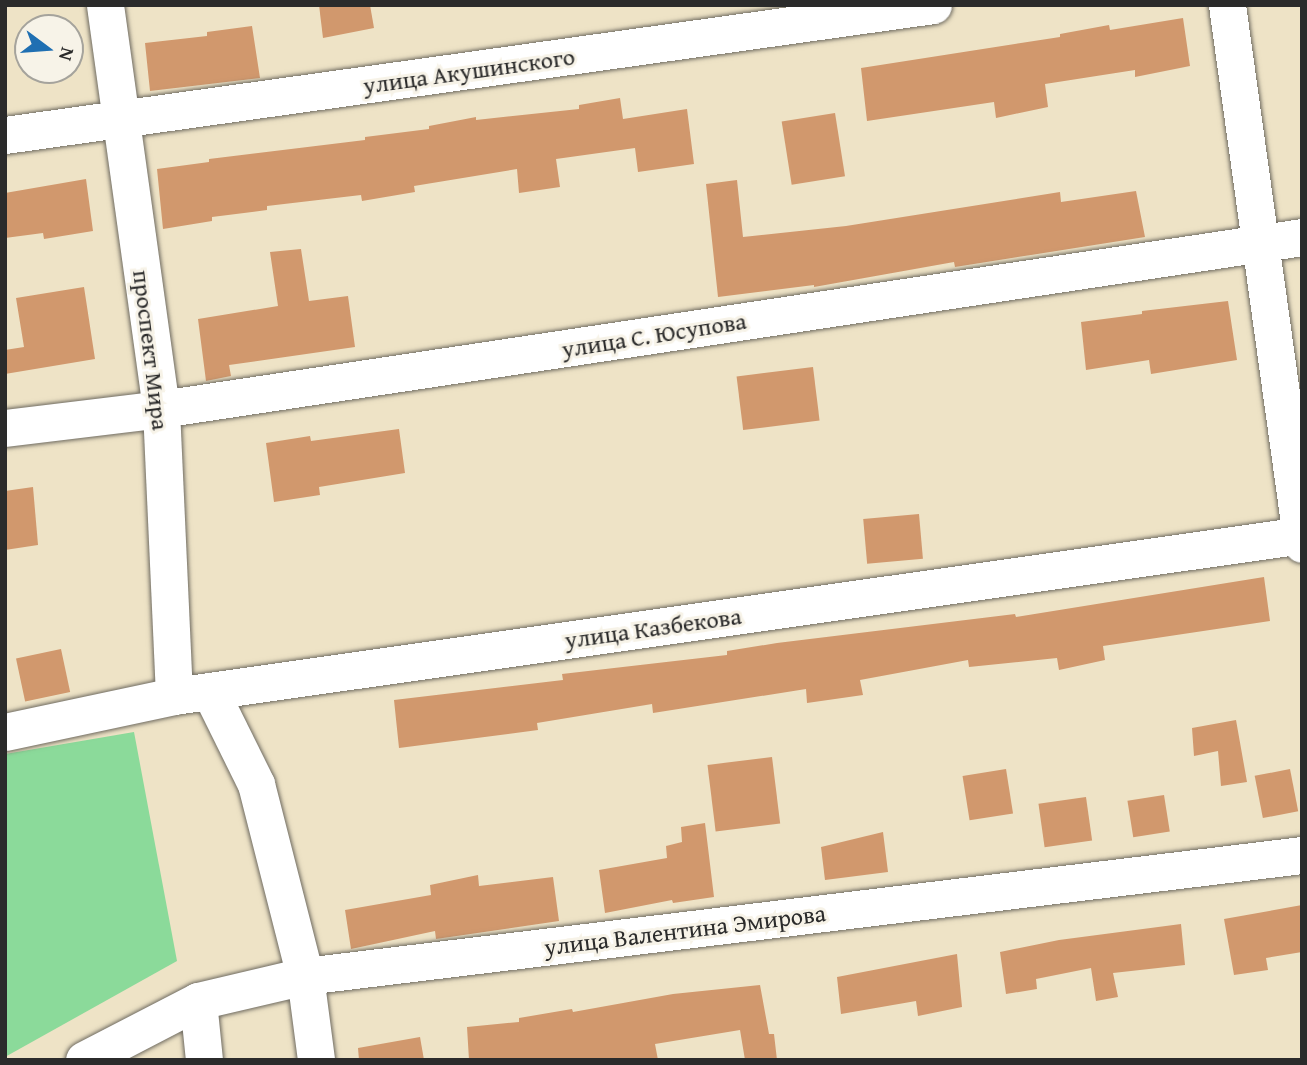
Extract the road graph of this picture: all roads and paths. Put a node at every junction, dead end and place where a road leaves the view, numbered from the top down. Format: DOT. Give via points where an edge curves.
graph roads {
  1 [pos="105,5"];
  2 [pos="933,5"];
  3 [pos="1227,5"];
  4 [pos="121,120"];
  5 [pos="5,135"];
  6 [pos="1302,237"];
  7 [pos="1260,243"];
  8 [pos="161,410"];
  9 [pos="5,428"];
  10 [pos="1301,538"];
  11 [pos="192,694"];
  12 [pos="5,732"];
  13 [pos="1302,855"];
  14 [pos="305,976"];
  15 [pos="198,1001"];
  16 [pos="84,1060"];
  17 [pos="204,1060"];
  18 [pos="316,1060"];
  1 -- 4 [label="street, проспект Мира"];
  2 -- 4 [label="street, улица Акушинского"];
  3 -- 7 [label="street"];
  4 -- 5 [label="street, улица Акушинского"];
  4 -- 8 [label="street, проспект Мира"];
  6 -- 7 [label="street, улица С. Юсупова"];
  7 -- 8 [label="street, улица С. Юсупова"];
  7 -- 10 [label="street"];
  8 -- 9 [label="street, улица С. Юсупова"];
  8 -- 11 [label="street, проспект Мира"];
  10 -- 11 [label="street, улица Казбекова"];
  11 -- 12 [label="street, улица Казбекова"];
  11 -- 14 [label="street" via="256,784"];
  13 -- 14 [label="street, улица Валентина Эмирова"];
  14 -- 15 [label="street, улица Валентина Эмирова"];
  14 -- 18 [label="street"];
  15 -- 16 [label="street, улица Валентина Эмирова"];
  15 -- 17 [label="street"];
}
